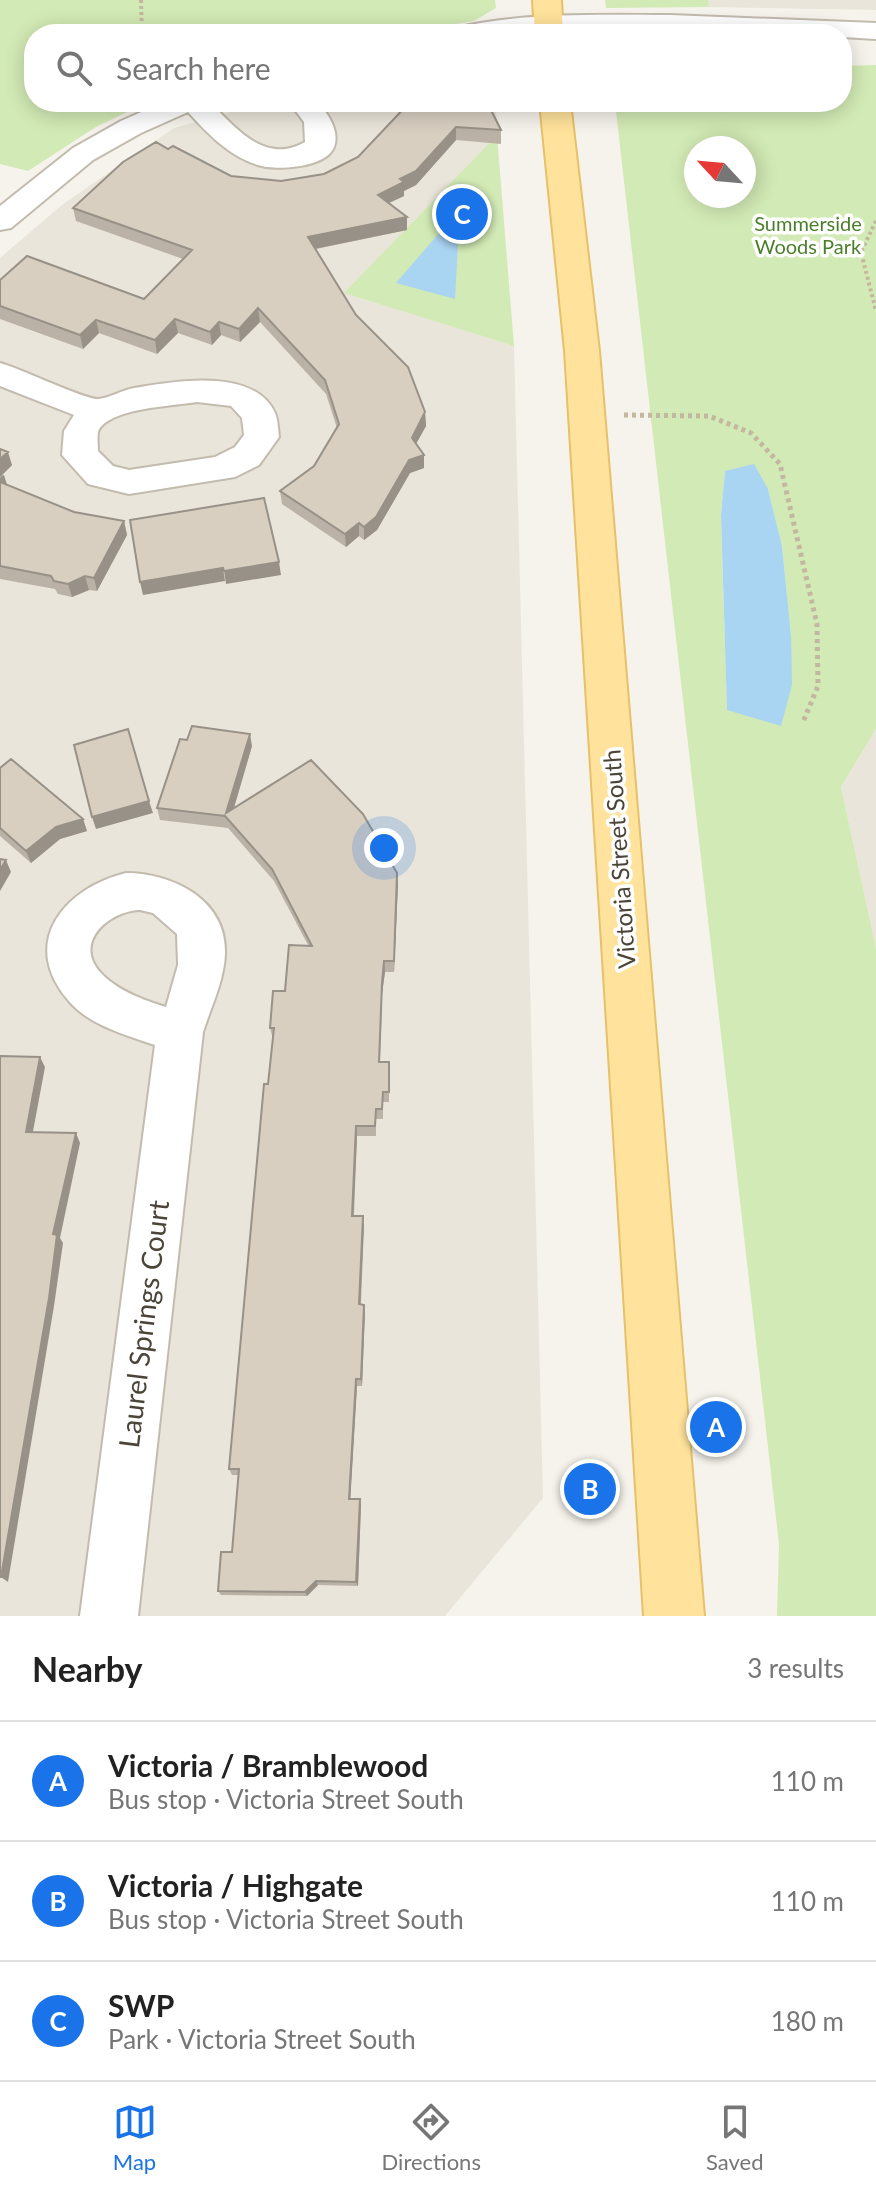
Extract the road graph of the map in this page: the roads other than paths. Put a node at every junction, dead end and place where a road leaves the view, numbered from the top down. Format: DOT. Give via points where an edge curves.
graph roads {
  1 [pos="864,0"];
  2 [pos="548,19"];
  3 [pos="520,24"];
  4 [pos="785,24"];
  5 [pos="852,29"];
  6 [pos="875,31"];
  7 [pos="852,34"];
  8 [pos="165,112"];
  9 [pos="205,112"];
  10 [pos="311,112"];
  11 [pos="556,112"];
  12 [pos="0,221"];
  13 [pos="0,374"];
  14 [pos="96,411"];
  15 [pos="180,1032"];
  16 [pos="109,1616"];
  17 [pos="674,1616"];
  1 -- 6 [label="street"];
  2 -- 3 [label="street"];
  2 -- 4 [label="street"];
  5 -- 6 [label="street"];
  6 -- 7 [label="street"];
  8 -- 12 [label="street" via="83,154"];
  9 -- 10 [label="street" via="248,153 266,159 308,155 320,146 318,121"];
  11 -- 17 [label="main road, Victoria Street South" via="587,415"];
  13 -- 14 [label="street"];
  14 -- 14 [label="street" via="81,431 80,455 101,475 129,482 222,468 247,456 262,437 259,415 241,396 197,391"];
  15 -- 16 [label="street, Laurel Springs Court"];
}
